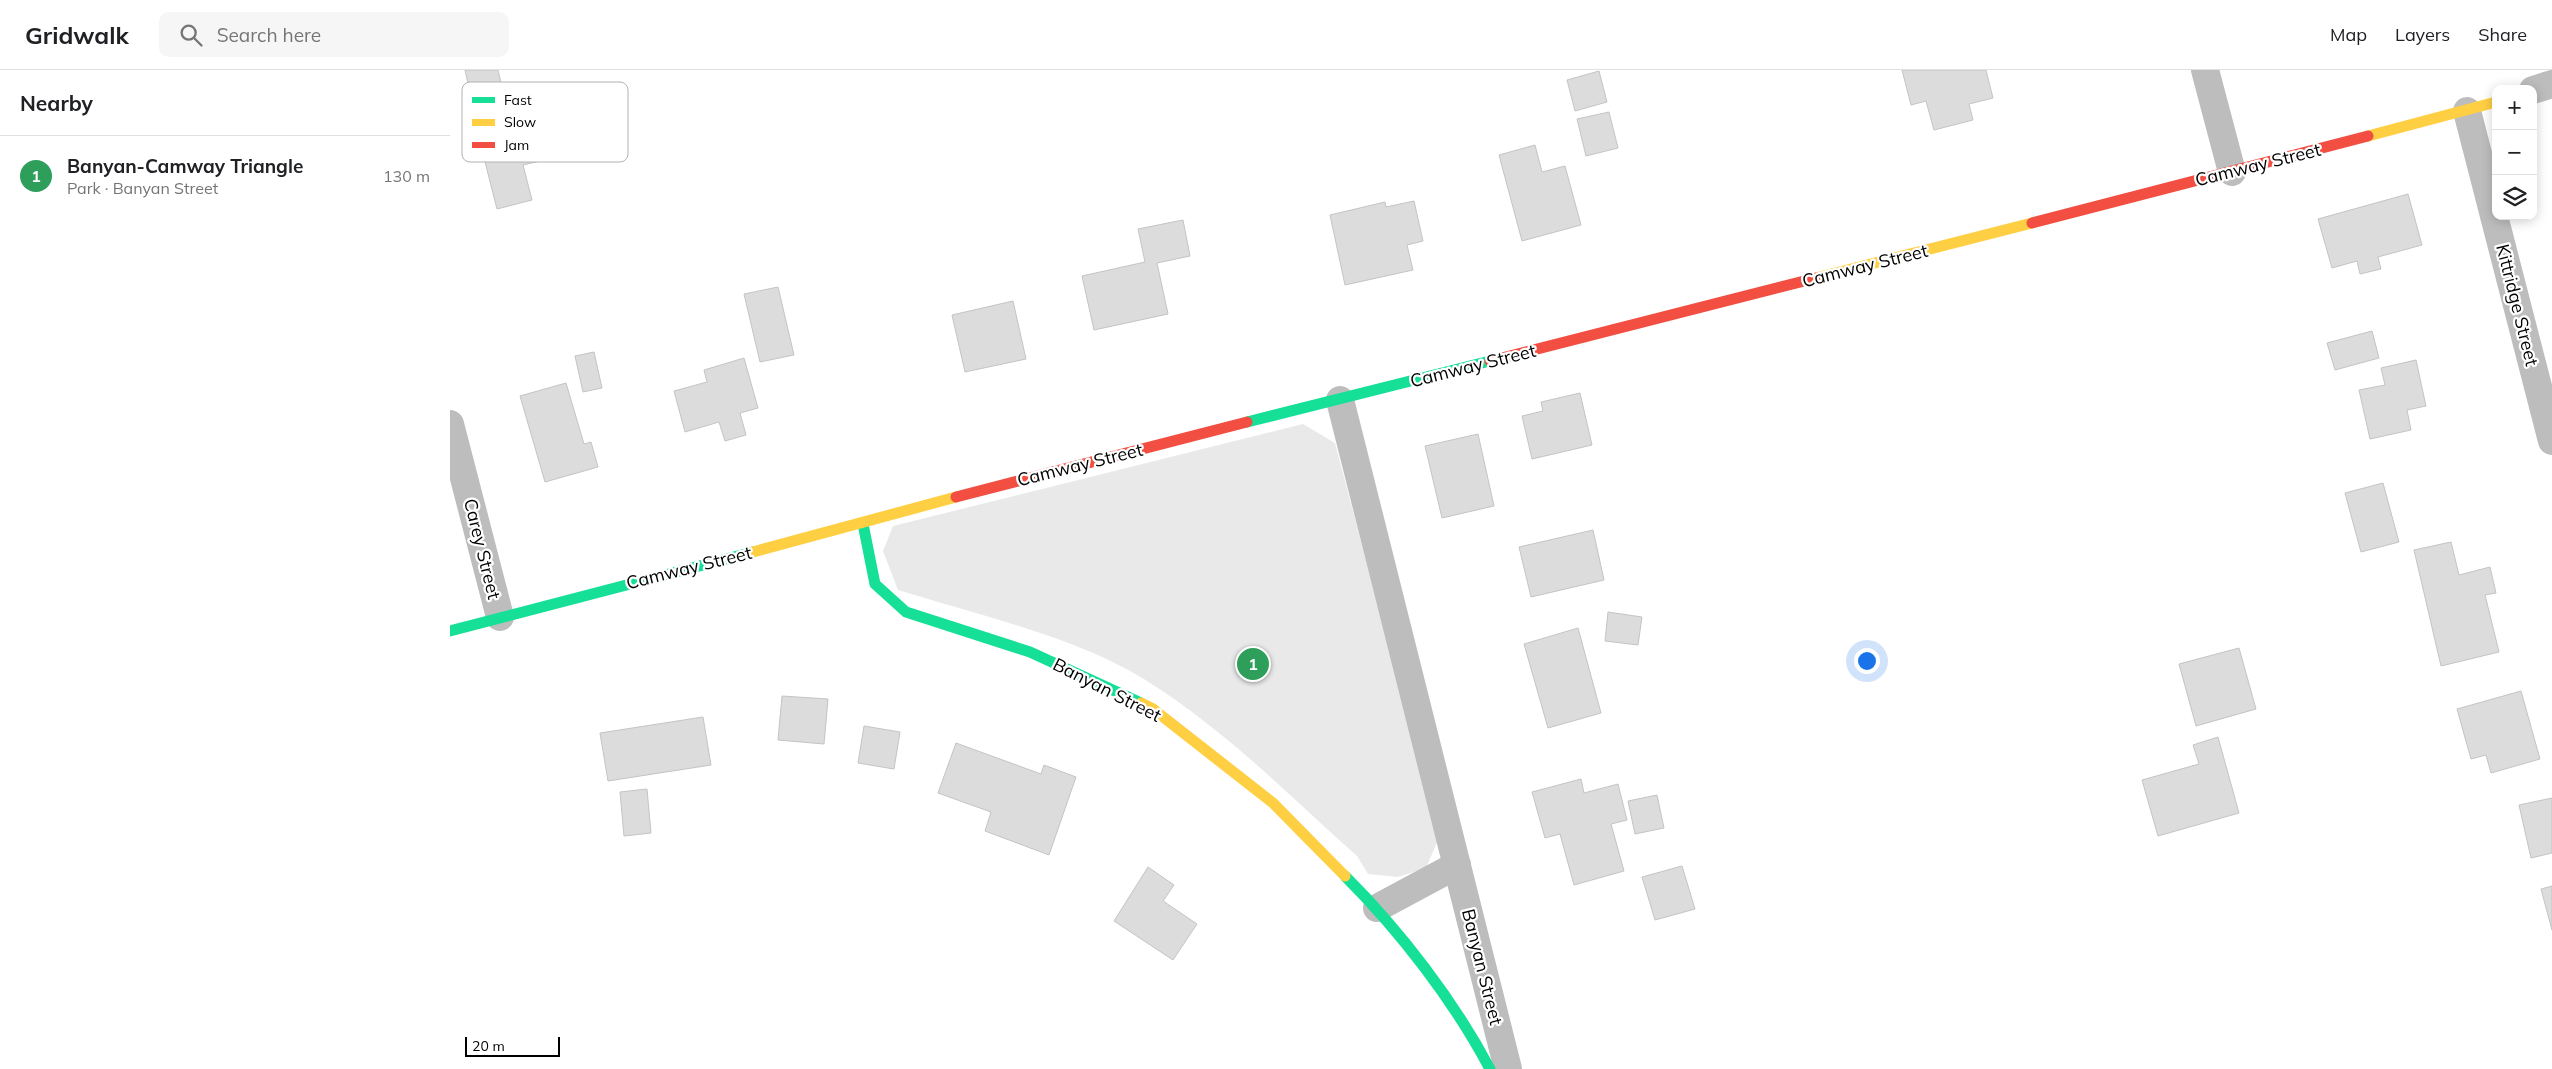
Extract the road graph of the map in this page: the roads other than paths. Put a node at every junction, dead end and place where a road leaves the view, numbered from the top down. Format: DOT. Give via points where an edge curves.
graph roads {
  1 [pos="2205,70"];
  2 [pos="2552,84"];
  3 [pos="2537,89"];
  4 [pos="2492,103"];
  5 [pos="2467,111"];
  6 [pos="2232,172"];
  7 [pos="1340,400"];
  8 [pos="450,424"];
  9 [pos="2552,441"];
  10 [pos="863,524"];
  11 [pos="500,617"];
  12 [pos="450,631"];
  13 [pos="1457,865"];
  14 [pos="1377,908"];
  15 [pos="1490,1069"];
  16 [pos="1508,1069"];
  1 -- 6 [label="street"];
  2 -- 3 [label="street"];
  4 -- 5 [label="street, Camway Street"];
  5 -- 6 [label="street, Camway Street"];
  5 -- 9 [label="street, Kittridge Street"];
  6 -- 7 [label="street, Camway Street"];
  7 -- 10 [label="street, Camway Street" via="966,494"];
  7 -- 13 [label="street, Banyan Street"];
  8 -- 11 [label="street, Carey Street"];
  10 -- 11 [label="street, Camway Street"];
  10 -- 14 [label="street, Banyan Street" via="875,584 906,612 1030,652 1153,709 1273,803"];
  11 -- 12 [label="street, Camway Street"];
  13 -- 14 [label="street"];
  13 -- 16 [label="street, Banyan Street"];
  14 -- 15 [label="street, Banyan Street" via="1468,1027"];
}
